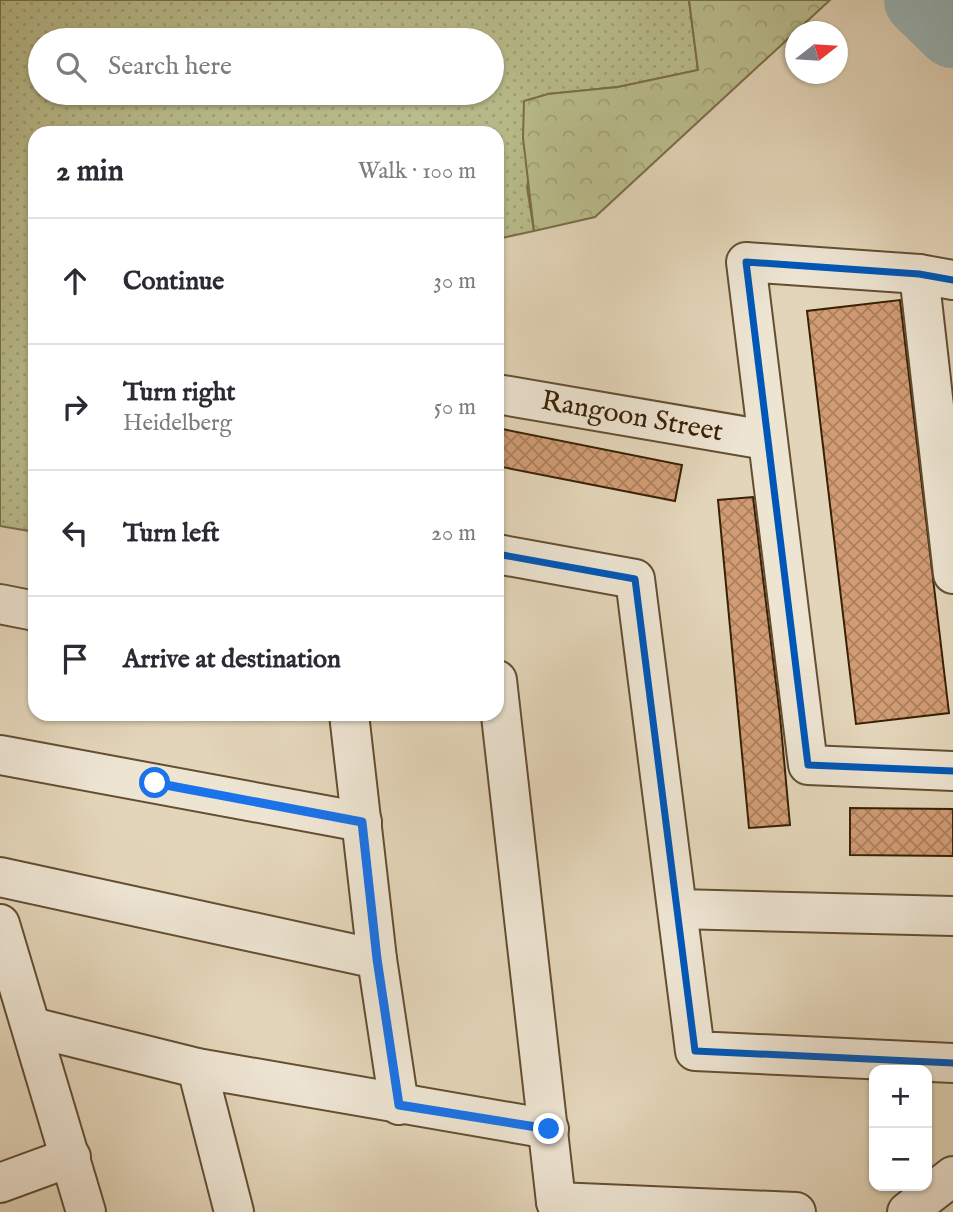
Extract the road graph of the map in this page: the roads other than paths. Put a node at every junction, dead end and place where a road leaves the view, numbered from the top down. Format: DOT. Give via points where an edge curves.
graph roads {
  1 [pos="936,277"];
  2 [pos="504,395"];
  3 [pos="766,440"];
  4 [pos="504,555"];
  5 [pos="953,575"];
  6 [pos="0,604"];
  7 [pos="28,610"];
  8 [pos="350,721"];
  9 [pos="502,721"];
  10 [pos="0,755"];
  11 [pos="953,771"];
  12 [pos="362,822"];
  13 [pos="0,877"];
  14 [pos="678,909"];
  15 [pos="953,916"];
  16 [pos="0,924"];
  17 [pos="377,959"];
  18 [pos="32,1027"];
  19 [pos="953,1063"];
  20 [pos="197,1068"];
  21 [pos="399,1105"];
  22 [pos="549,1129"];
  23 [pos="71,1157"];
  24 [pos="953,1176"];
  25 [pos="0,1183"];
  26 [pos="554,1207"];
  27 [pos="86,1212"];
  28 [pos="234,1212"];
  29 [pos="796,1212"];
  30 [pos="907,1212"];
  1 -- 3 [label="street" via="746,262"];
  1 -- 5 [label="street"];
  2 -- 3 [label="street, Rangoon Street"];
  3 -- 11 [label="street" via="808,765"];
  4 -- 14 [label="street" via="635,579"];
  6 -- 7 [label="street"];
  8 -- 12 [label="street"];
  9 -- 22 [label="street"];
  10 -- 12 [label="street"];
  12 -- 17 [label="street"];
  13 -- 17 [label="street"];
  14 -- 15 [label="street"];
  14 -- 19 [label="street" via="695,1051"];
  16 -- 18 [label="street"];
  17 -- 21 [label="street"];
  18 -- 20 [label="street"];
  18 -- 23 [label="street"];
  20 -- 21 [label="street"];
  20 -- 28 [label="street"];
  21 -- 22 [label="street"];
  22 -- 26 [label="street"];
  23 -- 25 [label="street"];
  23 -- 27 [label="street"];
  24 -- 30 [label="street"];
  26 -- 29 [label="street"];
}
